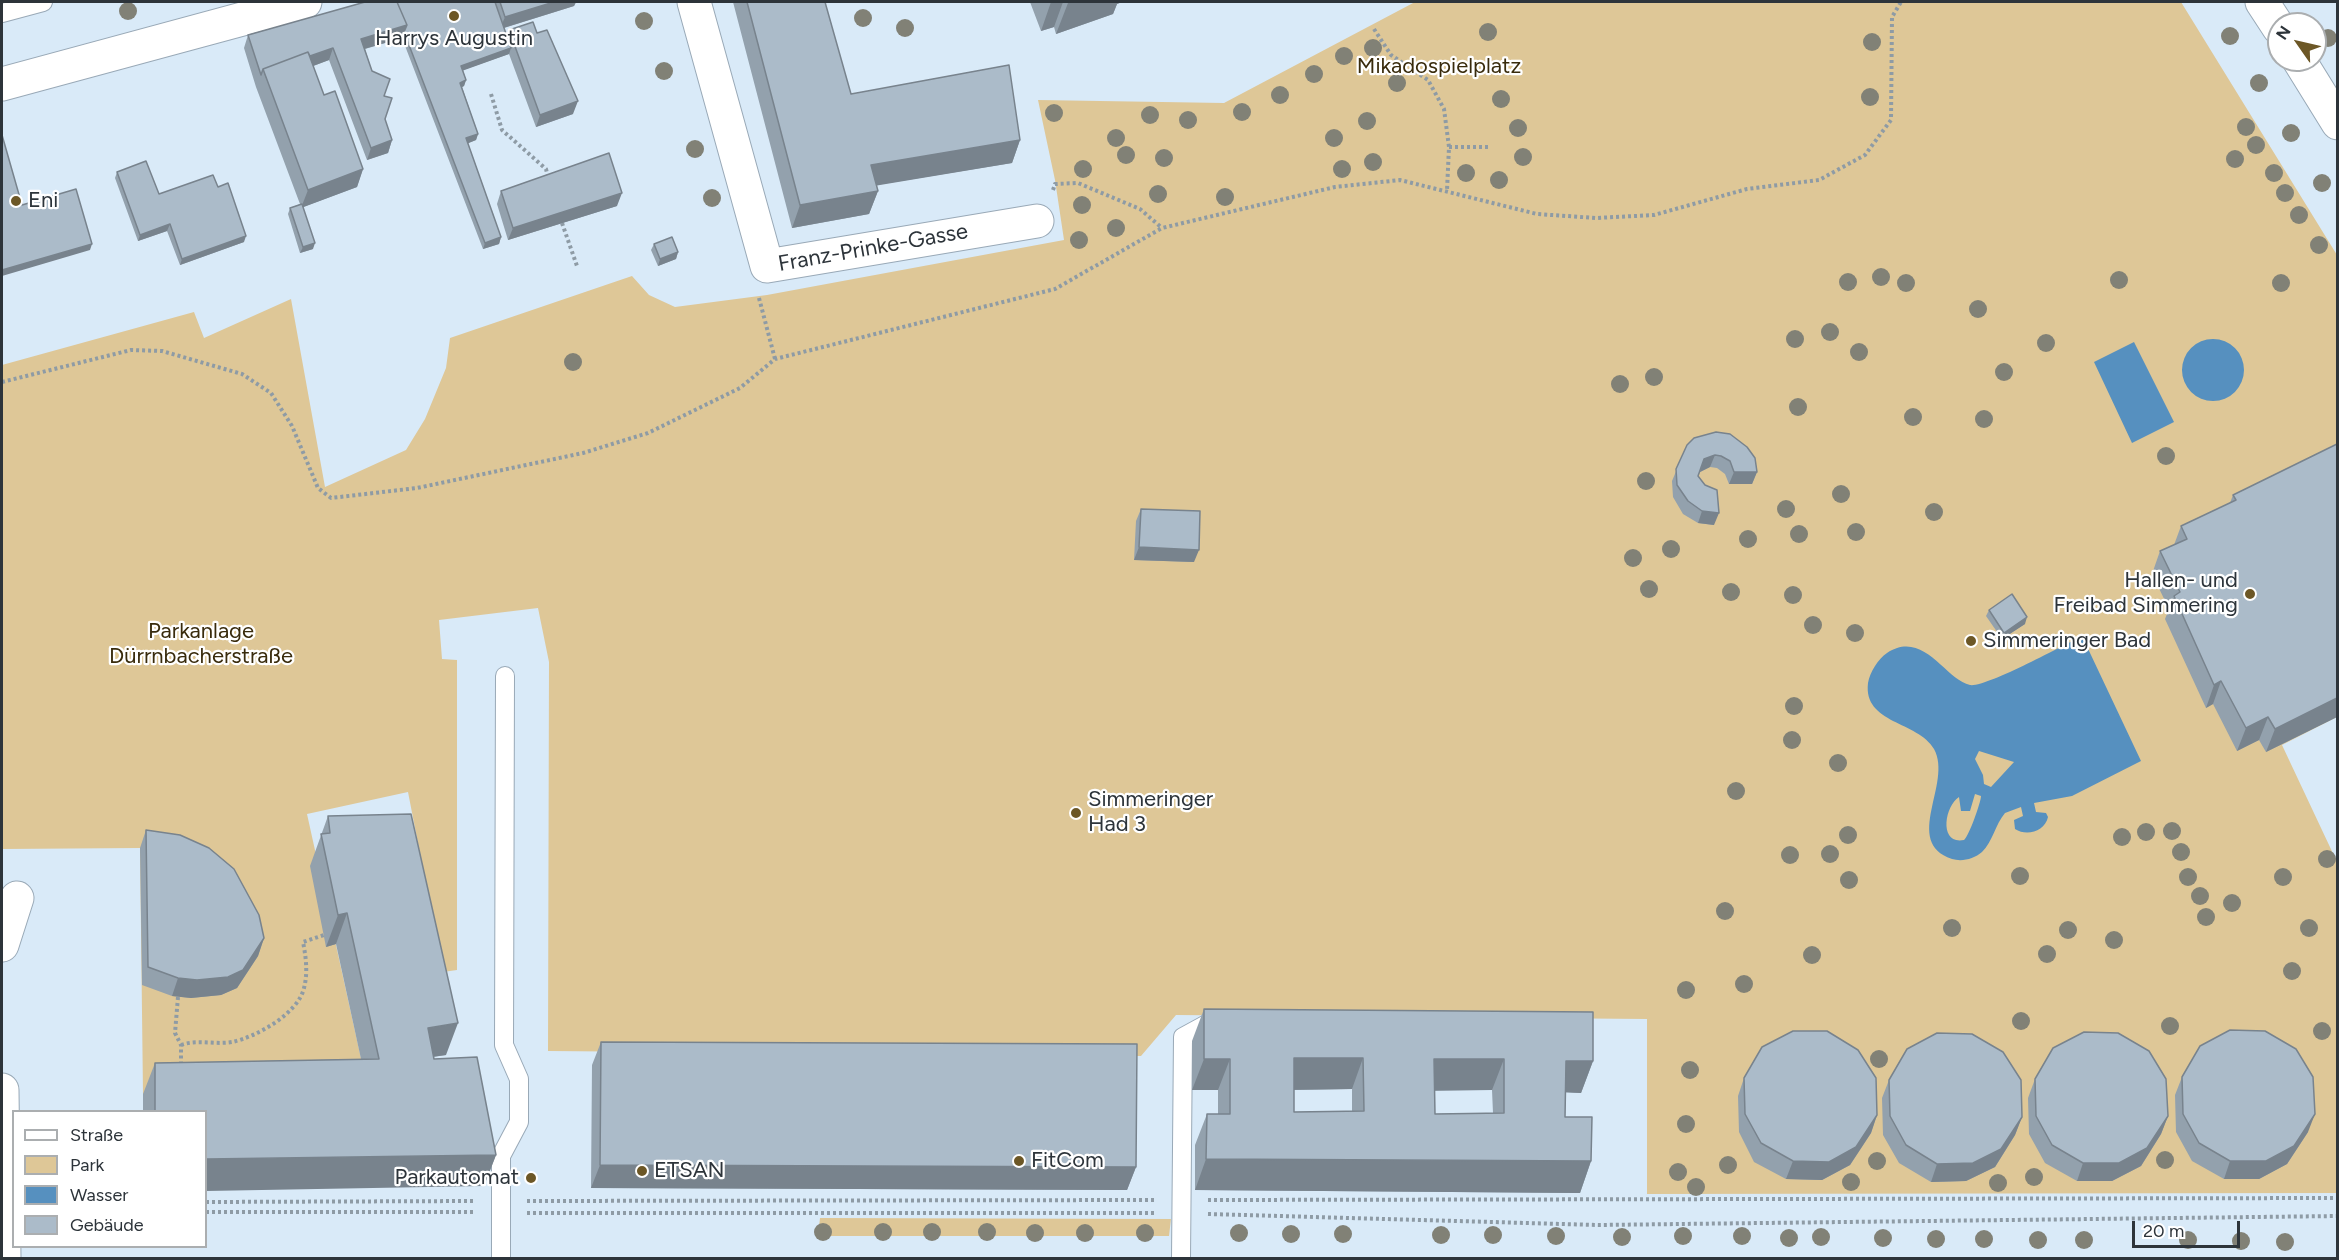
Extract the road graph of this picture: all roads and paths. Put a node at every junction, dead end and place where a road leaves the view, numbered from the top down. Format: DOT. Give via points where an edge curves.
graph roads {
  1 [pos="43,2"];
  2 [pos="305,2"];
  3 [pos="694,2"];
  4 [pos="1901,2"];
  5 [pos="2,13"];
  6 [pos="1374,29"];
  7 [pos="2306,72"];
  8 [pos="2,84"];
  9 [pos="491,94"];
  10 [pos="2337,123"];
  11 [pos="1449,147"];
  12 [pos="1490,147"];
  13 [pos="550,184"];
  14 [pos="1055,184"];
  15 [pos="1447,190"];
  16 [pos="1037,220"];
  17 [pos="562,223"];
  18 [pos="1162,228"];
  19 [pos="577,266"];
  20 [pos="767,266"];
  21 [pos="776,359"];
  22 [pos="2,382"];
  23 [pos="505,676"];
  24 [pos="17,898"];
  25 [pos="324,935"];
  26 [pos="2,945"];
  27 [pos="178,997"];
  28 [pos="1235,1014"];
  29 [pos="181,1045"];
  30 [pos="181,1075"];
  31 [pos="2,1090"];
  32 [pos="2337,1198"];
  33 [pos="207,1202"];
  34 [pos="501,1207"];
  35 [pos="1182,1207"];
  36 [pos="207,1212"];
  37 [pos="2337,1216"];
  38 [pos="4,1258"];
  39 [pos="501,1258"];
  40 [pos="1181,1258"];
  1 -- 5 [label="lane"];
  2 -- 8 [label="street"];
  3 -- 20 [label="street, Franz-Prinke-Gasse"];
  4 -- 15 [label="path" via="1892,17 1891,120 1865,155 1819,180 1747,189 1654,216 1596,218 1537,214"];
  6 -- 11 [label="path" via="1391,55 1428,80 1444,109"];
  7 -- 10 [label="street"];
  9 -- 13 [label="path" via="502,130 546,169"];
  11 -- 12 [label="path"];
  11 -- 15 [label="path"];
  14 -- 18 [label="path" via="1078,183 1140,209"];
  15 -- 18 [label="path" via="1400,180 1335,188"];
  16 -- 20 [label="street, Franz-Prinke-Gasse"];
  17 -- 19 [label="path"];
  18 -- 21 [label="path" via="1055,289"];
  20 -- 21 [label="path" via="759,295"];
  21 -- 22 [label="path" via="740,388 627,440 417,488 331,498 318,488 292,426 271,393 242,374 162,351 130,350"];
  23 -- 34 [label="lane" via="504,1045 519,1079 519,1122 501,1156"];
  24 -- 26 [label="street"];
  25 -- 29 [label="path" via="303,942 307,960 304,990 285,1015 257,1034 230,1042 191,1041"];
  27 -- 29 [label="path" via="176,1032"];
  28 -- 35 [label="lane" via="1223,1014 1183,1037"];
  29 -- 30 [label="path"];
  31 -- 38 [label="street"];
  32 -- 35 [label="path"];
  33 -- 34 [label="path"];
  34 -- 35 [label="path"];
  34 -- 35 [label="path"];
  34 -- 36 [label="path"];
  34 -- 39 [label="lane"];
  35 -- 37 [label="path" via="1598,1225"];
  35 -- 40 [label="lane"];
}
